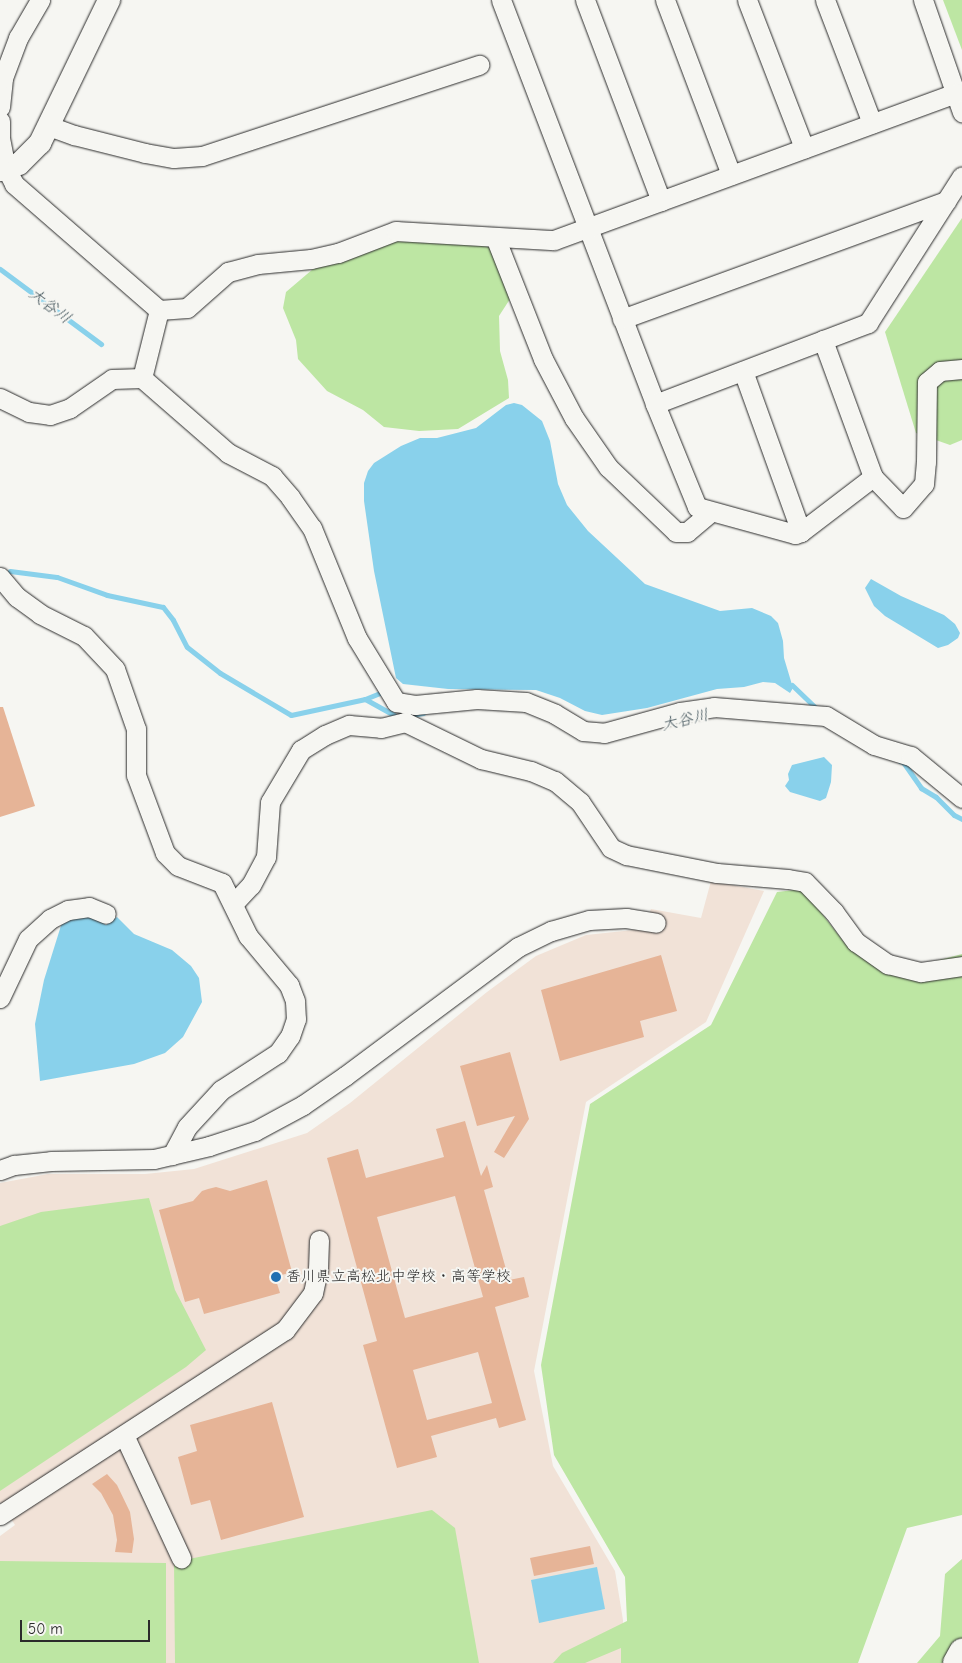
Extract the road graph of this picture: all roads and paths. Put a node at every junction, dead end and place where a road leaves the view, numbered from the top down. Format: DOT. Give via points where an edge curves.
graph roads {
  1 [pos="40,0"];
  2 [pos="109,0"];
  3 [pos="501,0"];
  4 [pos="585,0"];
  5 [pos="665,0"];
  6 [pos="747,0"];
  7 [pos="825,0"];
  8 [pos="923,0"];
  9 [pos="479,65"];
  10 [pos="955,93"];
  11 [pos="0,107"];
  12 [pos="962,112"];
  13 [pos="0,121"];
  14 [pos="872,123"];
  15 [pos="50,126"];
  16 [pos="804,148"];
  17 [pos="3,169"];
  18 [pos="731,175"];
  19 [pos="962,176"];
  20 [pos="661,201"];
  21 [pos="946,201"];
  22 [pos="588,228"];
  23 [pos="496,237"];
  24 [pos="159,310"];
  25 [pos="622,319"];
  26 [pos="823,340"];
  27 [pos="962,369"];
  28 [pos="743,371"];
  29 [pos="142,378"];
  30 [pos="0,398"];
  31 [pos="655,404"];
  32 [pos="873,477"];
  33 [pos="711,512"];
  34 [pos="800,532"];
  35 [pos="0,577"];
  36 [pos="396,702"];
  37 [pos="405,722"];
  38 [pos="962,798"];
  39 [pos="233,904"];
  40 [pos="106,914"];
  41 [pos="656,923"];
  42 [pos="962,966"];
  43 [pos="0,998"];
  44 [pos="172,1155"];
  45 [pos="0,1170"];
  46 [pos="319,1240"];
  47 [pos="124,1435"];
  48 [pos="0,1514"];
  49 [pos="181,1558"];
  50 [pos="962,1652"];
  51 [pos="956,1663"];
  1 -- 11 [label="street" via="18,38 3,78"];
  2 -- 15 [label="street"];
  3 -- 22 [label="street"];
  4 -- 20 [label="street"];
  5 -- 18 [label="street"];
  6 -- 16 [label="street"];
  7 -- 14 [label="street"];
  8 -- 10 [label="street"];
  9 -- 15 [label="street" via="202,156 174,158 145,153"];
  10 -- 12 [label="street"];
  10 -- 14 [label="street"];
  13 -- 17 [label="street"];
  14 -- 16 [label="street"];
  15 -- 17 [label="street" via="40,143 19,164"];
  16 -- 18 [label="street"];
  17 -- 24 [label="street" via="14,184"];
  18 -- 20 [label="street"];
  19 -- 21 [label="street"];
  20 -- 22 [label="street"];
  21 -- 25 [label="street"];
  21 -- 26 [label="street" via="868,322"];
  22 -- 23 [label="street" via="554,240"];
  22 -- 25 [label="street"];
  23 -- 24 [label="street" via="396,231 311,259 258,264 228,272 187,308"];
  23 -- 33 [label="street" via="543,359 574,418 608,467 676,532 687,532"];
  24 -- 29 [label="street"];
  25 -- 31 [label="street"];
  26 -- 28 [label="street"];
  26 -- 32 [label="street"];
  27 -- 32 [label="street" via="940,371 927,382 924,484 903,508"];
  28 -- 31 [label="street"];
  28 -- 34 [label="street"];
  29 -- 30 [label="street" via="112,379 70,408 50,415 29,412"];
  29 -- 36 [label="street" via="228,453 272,476 290,497 312,528 357,638"];
  31 -- 33 [label="street" via="697,507"];
  32 -- 34 [label="street"];
  33 -- 34 [label="street" via="795,534"];
  35 -- 39 [label="street" via="17,597 40,614 84,636 115,669 136,729 136,775 165,853 178,866 222,883"];
  36 -- 37 [label="street"];
  36 -- 38 [label="street" via="415,705 477,699 526,702 583,731 604,733 680,712 714,707 826,716 874,745 911,756"];
  37 -- 39 [label="street" via="381,728 349,725 301,750 270,802 266,857 251,885"];
  37 -- 42 [label="street" via="480,759 531,771 555,781 580,802 611,848 626,855 717,873 805,882 834,912 856,942 888,964 921,972"];
  39 -- 44 [label="street" via="248,936 289,985 296,1019 290,1036 278,1053 220,1090 187,1127"];
  40 -- 43 [label="street" via="89,907 68,910 50,919 28,939"];
  41 -- 44 [label="street" via="626,918 589,920 551,931 518,947 303,1104 255,1131"];
  44 -- 45 [label="street" via="154,1159 52,1161 14,1165"];
  46 -- 47 [label="street" via="313,1293 285,1330"];
  47 -- 48 [label="street"];
  47 -- 49 [label="street"];
  50 -- 51 [label="main road"];
}
